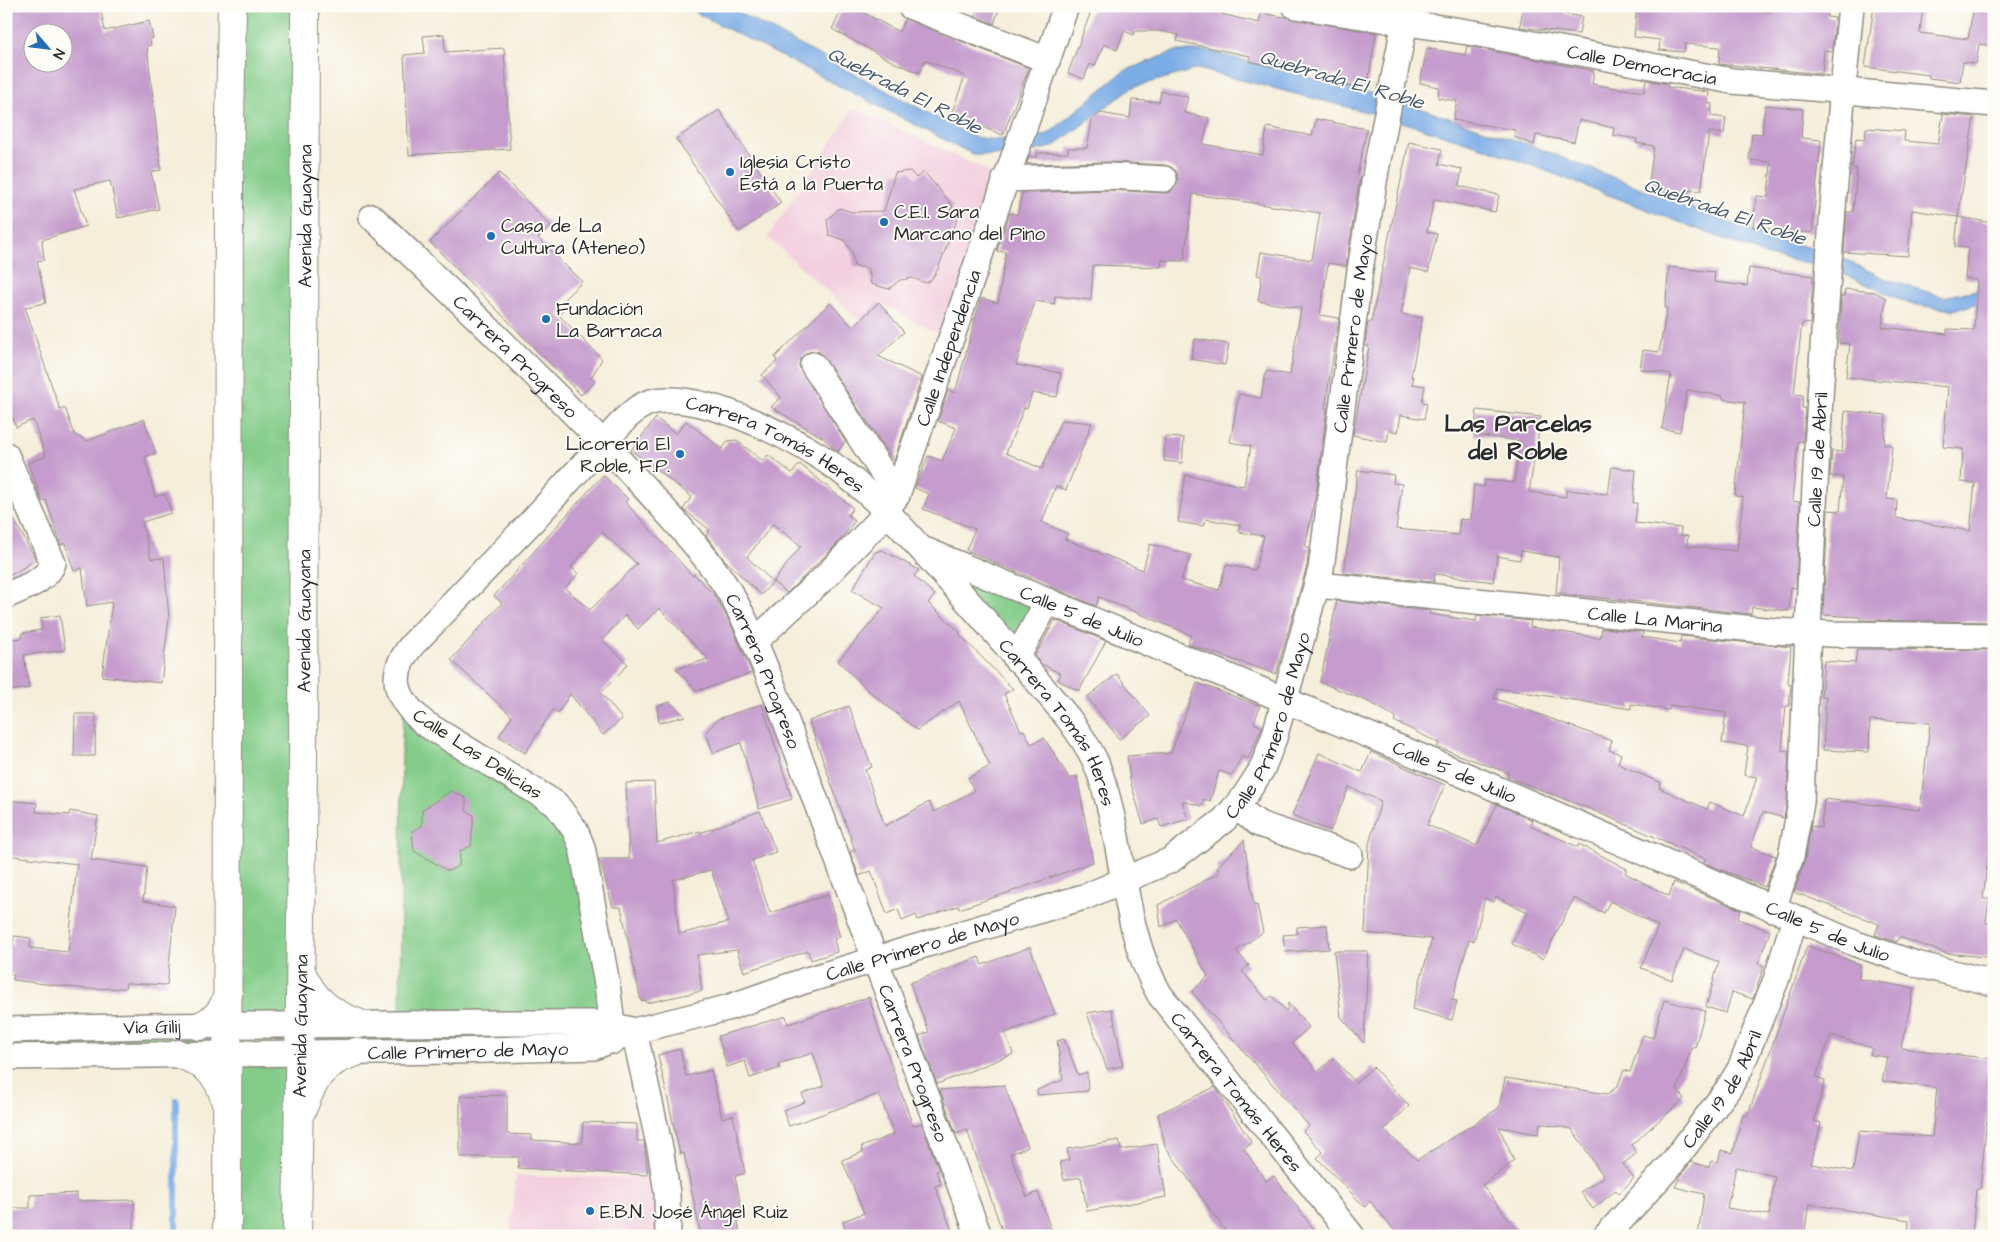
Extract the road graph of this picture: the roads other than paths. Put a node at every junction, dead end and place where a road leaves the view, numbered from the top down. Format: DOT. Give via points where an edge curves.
graph roads {
  1 [pos="232,6"];
  2 [pos="305,6"];
  3 [pos="910,6"];
  4 [pos="1066,6"];
  5 [pos="1295,6"];
  6 [pos="1851,6"];
  7 [pos="1406,14"];
  8 [pos="1047,60"];
  9 [pos="1842,92"];
  10 [pos="1994,104"];
  11 [pos="1009,168"];
  12 [pos="1164,179"];
  13 [pos="372,217"];
  14 [pos="813,365"];
  15 [pos="603,443"];
  16 [pos="6,455"];
  17 [pos="891,503"];
  18 [pos="920,548"];
  19 [pos="1318,585"];
  20 [pos="6,596"];
  21 [pos="1048,601"];
  22 [pos="1808,633"];
  23 [pos="1994,636"];
  24 [pos="755,641"];
  25 [pos="1016,659"];
  26 [pos="1285,700"];
  27 [pos="1236,807"];
  28 [pos="1350,855"];
  29 [pos="1124,880"];
  30 [pos="1773,909"];
  31 [pos="1795,918"];
  32 [pos="874,960"];
  33 [pos="300,970"];
  34 [pos="1994,983"];
  35 [pos="228,994"];
  36 [pos="360,1024"];
  37 [pos="300,1025"];
  38 [pos="200,1026"];
  39 [pos="228,1026"];
  40 [pos="6,1030"];
  41 [pos="620,1032"];
  42 [pos="356,1052"];
  43 [pos="299,1053"];
  44 [pos="178,1054"];
  45 [pos="228,1054"];
  46 [pos="6,1057"];
  47 [pos="228,1110"];
  48 [pos="298,1121"];
  49 [pos="227,1236"];
  50 [pos="296,1236"];
  51 [pos="668,1236"];
  52 [pos="979,1236"];
  53 [pos="1352,1236"];
  54 [pos="1606,1236"];
  1 -- 35 [label="highway"];
  2 -- 33 [label="highway, Avenida Guayana"];
  3 -- 8 [label="street"];
  4 -- 8 [label="street, Calle Independencia"];
  5 -- 7 [label="street, Calle Democracia"];
  6 -- 9 [label="street, Calle 19 de Abril"];
  7 -- 9 [label="street, Calle Democracia" via="1732,81"];
  7 -- 19 [label="street, Calle Primero de Mayo" via="1360,270"];
  8 -- 11 [label="street, Calle Independencia"];
  9 -- 10 [label="street, Calle Democracia"];
  9 -- 22 [label="street, Calle 19 de Abril"];
  11 -- 12 [label="street"];
  11 -- 17 [label="street, Calle Independencia"];
  13 -- 15 [label="street, Carrera Progreso" via="566,403"];
  14 -- 17 [label="street"];
  15 -- 17 [label="street, Carrera Tomás Heres" via="641,406 669,401 700,405 741,417 820,457"];
  15 -- 24 [label="street, Carrera Progreso" via="715,571"];
  15 -- 41 [label="street, Calle Las Delicias" via="412,645 401,659 397,681 405,704 418,718 556,804 575,830 582,848"];
  16 -- 20 [label="street" via="53,563 42,578"];
  17 -- 18 [label="street, Carrera Tomás Heres"];
  17 -- 24 [label="street, Calle Independencia" via="825,577"];
  18 -- 21 [label="street, Calle 5 de Julio"];
  18 -- 25 [label="street, Carrera Tomás Heres"];
  19 -- 22 [label="street, Calle La Marina"];
  19 -- 26 [label="street, Calle Primero de Mayo"];
  21 -- 25 [label="street"];
  21 -- 26 [label="street, Calle 5 de Julio"];
  22 -- 23 [label="street, Calle La Marina"];
  22 -- 30 [label="street, Calle 19 de Abril" via="1798,825"];
  24 -- 32 [label="street, Carrera Progreso"];
  25 -- 29 [label="street, Carrera Tomás Heres" via="1088,746 1104,788"];
  26 -- 27 [label="street, Calle Primero de Mayo" via="1262,768"];
  26 -- 30 [label="street, Calle 5 de Julio"];
  27 -- 28 [label="street" via="1259,824"];
  27 -- 29 [label="street, Calle Primero de Mayo" via="1211,831 1171,860"];
  29 -- 32 [label="street, Calle Primero de Mayo" via="1087,896"];
  29 -- 53 [label="street, Carrera Tomás Heres" via="1136,935 1160,995"];
  30 -- 31 [label="street, Calle 5 de Julio"];
  31 -- 34 [label="street, Calle 5 de Julio" via="1886,954"];
  31 -- 54 [label="street, Calle 19 de Abril" via="1776,980 1740,1069 1670,1166"];
  32 -- 41 [label="street, Calle Primero de Mayo" via="727,1008"];
  32 -- 52 [label="street, Carrera Progreso"];
  33 -- 36 [label="highway" via="320,1002 341,1017"];
  33 -- 37 [label="highway, Avenida Guayana"];
  35 -- 38 [label="highway" via="223,1009"];
  35 -- 39 [label="highway"];
  36 -- 37 [label="street, Calle Primero de Mayo"];
  36 -- 41 [label="street, Calle Primero de Mayo" via="598,1022"];
  37 -- 39 [label="street, Vía Gilij"];
  37 -- 43 [label="highway, Avenida Guayana"];
  38 -- 39 [label="street, Vía Gilij"];
  38 -- 40 [label="street, Vía Gilij"];
  39 -- 45 [label="highway"];
  41 -- 42 [label="street, Calle Primero de Mayo" via="594,1047"];
  41 -- 51 [label="street, Calle Las Delicias" via="661,1153 667,1193"];
  42 -- 43 [label="street, Calle Primero de Mayo"];
  42 -- 48 [label="highway" via="338,1058 319,1075"];
  43 -- 45 [label="street, Vía Gilij"];
  43 -- 48 [label="highway, Avenida Guayana"];
  44 -- 45 [label="street, Vía Gilij"];
  44 -- 46 [label="street, Vía Gilij"];
  44 -- 47 [label="highway" via="212,1072 219,1082"];
  45 -- 47 [label="highway"];
  47 -- 49 [label="highway"];
  48 -- 50 [label="highway, Avenida Guayana"];
}
